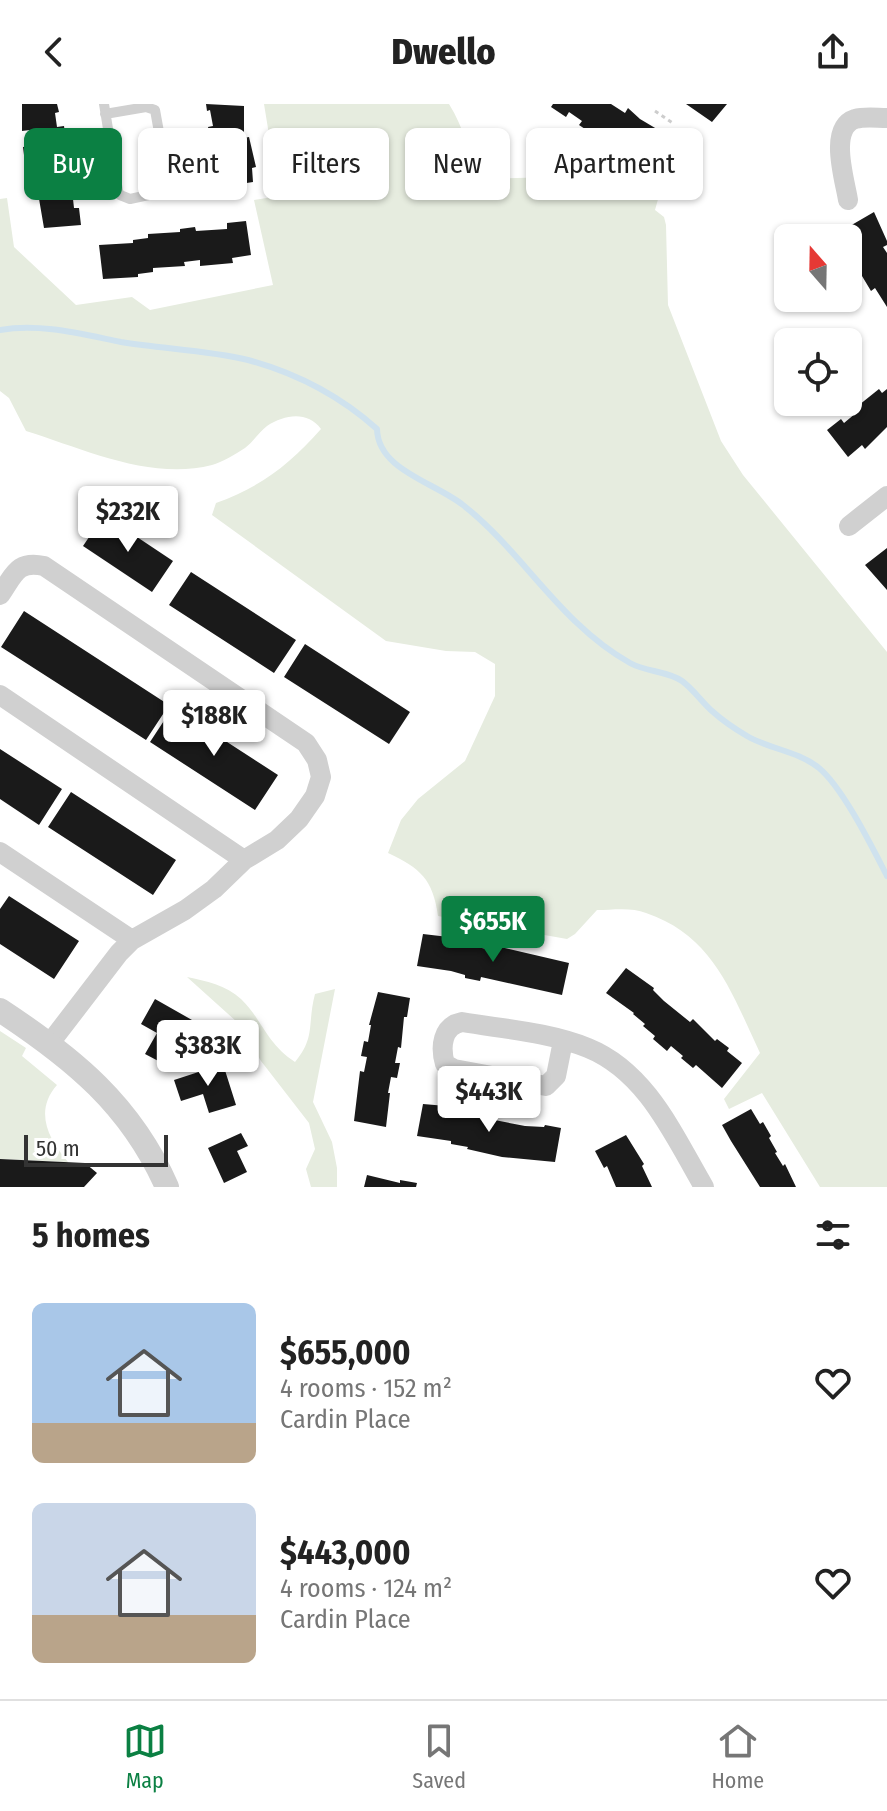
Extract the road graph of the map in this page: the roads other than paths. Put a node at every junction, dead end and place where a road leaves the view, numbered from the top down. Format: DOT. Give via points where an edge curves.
graph roads {
  1 [pos="104,109"];
  2 [pos="887,118"];
  3 [pos="848,200"];
  4 [pos="887,496"];
  5 [pos="849,526"];
  6 [pos="0,595"];
  7 [pos="0,695"];
  8 [pos="0,852"];
  9 [pos="244,860"];
  10 [pos="132,940"];
  11 [pos="0,1010"];
  12 [pos="563,1041"];
  13 [pos="50,1043"];
  14 [pos="167,1187"];
  15 [pos="704,1187"];
  1 -- 1 [label="lane" via="120,195 130,199 167,191 155,110"];
  2 -- 3 [label="street" via="860,117 844,127 839,144"];
  4 -- 5 [label="street"];
  6 -- 9 [label="street" via="18,568 30,563 44,566 306,743 321,777 315,796 277,840"];
  7 -- 9 [label="street"];
  8 -- 10 [label="street"];
  9 -- 10 [label="street" via="185,910"];
  10 -- 13 [label="street"];
  11 -- 13 [label="street"];
  12 -- 12 [label="street" via="462,1022 447,1030 442,1053 445,1064 454,1069 546,1086 556,1076"];
  12 -- 15 [label="street" via="598,1053 630,1075"];
  13 -- 14 [label="street" via="112,1099 138,1132"];
}
